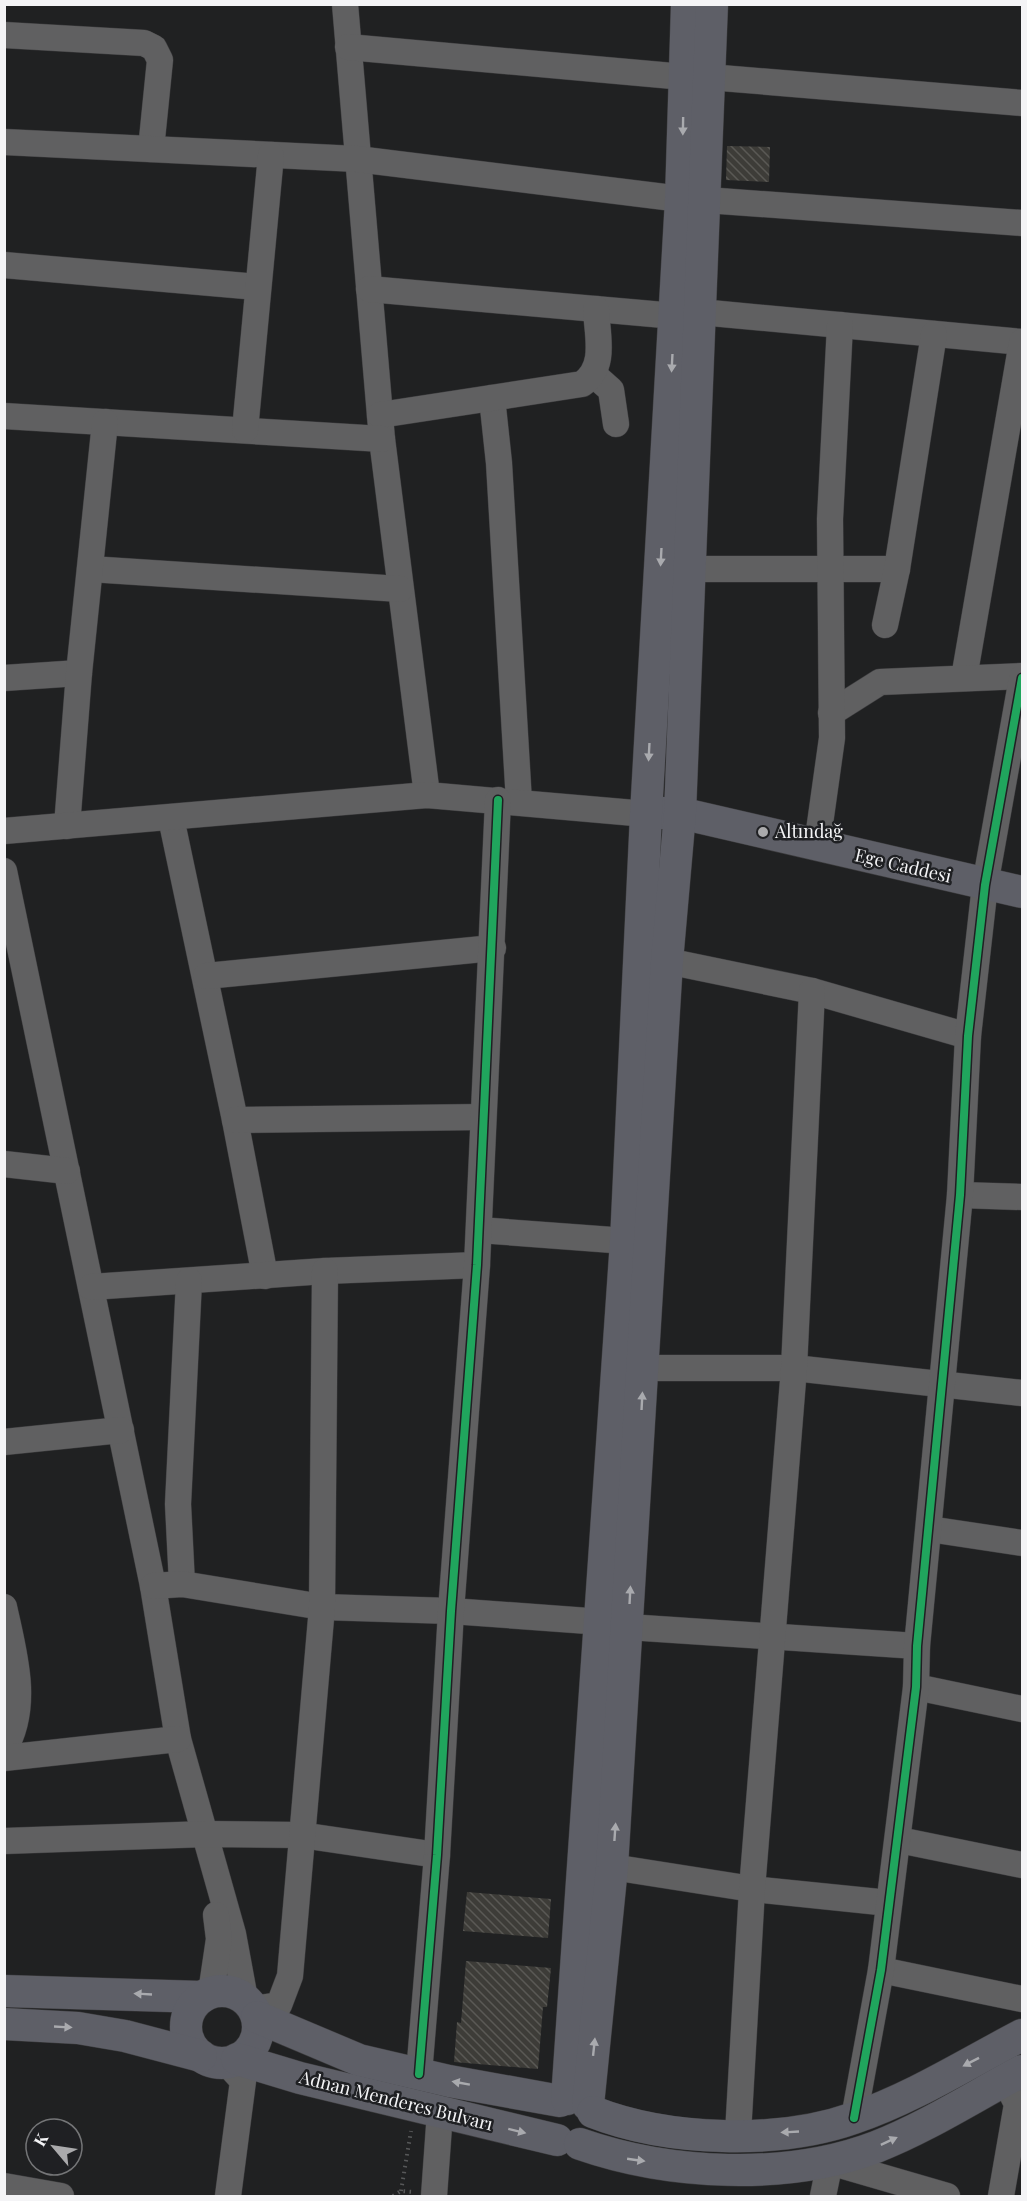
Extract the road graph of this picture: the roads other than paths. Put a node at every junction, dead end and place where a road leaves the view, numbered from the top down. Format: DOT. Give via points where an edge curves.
graph roads {
  1 [pos="345,4"];
  2 [pos="687,4"];
  3 [pos="712,4"];
  4 [pos="4,35"];
  5 [pos="348,47"];
  6 [pos="696,77"];
  7 [pos="1023,103"];
  8 [pos="4,142"];
  9 [pos="151,149"];
  10 [pos="271,155"];
  11 [pos="357,159"];
  12 [pos="694,200"];
  13 [pos="1023,223"];
  14 [pos="4,265"];
  15 [pos="258,287"];
  16 [pos="369,289"];
  17 [pos="596,309"];
  18 [pos="688,314"];
  19 [pos="840,325"];
  20 [pos="934,334"];
  21 [pos="1022,342"];
  22 [pos="593,374"];
  23 [pos="492,398"];
  24 [pos="4,416"];
  25 [pos="105,422"];
  26 [pos="615,424"];
  27 [pos="381,427"];
  28 [pos="245,430"];
  29 [pos="90,569"];
  30 [pos="690,569"];
  31 [pos="830,569"];
  32 [pos="897,569"];
  33 [pos="400,589"];
  34 [pos="885,625"];
  35 [pos="79,673"];
  36 [pos="1023,677"];
  37 [pos="4,678"];
  38 [pos="964,678"];
  39 [pos="831,713"];
  40 [pos="427,795"];
  41 [pos="508,801"];
  42 [pos="680,813"];
  43 [pos="646,814"];
  44 [pos="171,818"];
  45 [pos="67,826"];
  46 [pos="4,831"];
  47 [pos="817,845"];
  48 [pos="4,871"];
  49 [pos="985,885"];
  50 [pos="1023,892"];
  51 [pos="493,948"];
  52 [pos="667,961"];
  53 [pos="206,976"];
  54 [pos="812,991"];
  55 [pos="968,1036"];
  56 [pos="483,1117"];
  57 [pos="236,1120"];
  58 [pos="4,1164"];
  59 [pos="67,1170"];
  60 [pos="960,1195"];
  61 [pos="1023,1197"];
  62 [pos="478,1230"];
  63 [pos="626,1241"];
  64 [pos="477,1265"];
  65 [pos="325,1271"];
  66 [pos="265,1276"];
  67 [pos="189,1281"];
  68 [pos="91,1287"];
  69 [pos="644,1368"];
  70 [pos="794,1368"];
  71 [pos="942,1386"];
  72 [pos="1023,1393"];
  73 [pos="121,1430"];
  74 [pos="4,1442"];
  75 [pos="929,1529"];
  76 [pos="1023,1543"];
  77 [pos="182,1584"];
  78 [pos="153,1586"];
  79 [pos="4,1607"];
  80 [pos="322,1607"];
  81 [pos="451,1611"];
  82 [pos="615,1624"];
  83 [pos="774,1635"];
  84 [pos="918,1646"];
  85 [pos="916,1687"];
  86 [pos="1023,1709"];
  87 [pos="178,1739"];
  88 [pos="4,1749"];
  89 [pos="4,1758"];
  90 [pos="207,1834"];
  91 [pos="302,1835"];
  92 [pos="899,1840"];
  93 [pos="4,1841"];
  94 [pos="437,1855"];
  95 [pos="1023,1865"];
  96 [pos="612,1867"];
  97 [pos="752,1888"];
  98 [pos="889,1903"];
  99 [pos="881,1970"];
  100 [pos="4,1991"];
  101 [pos="206,1995"];
  102 [pos="1023,1999"];
  103 [pos="252,2008"];
  104 [pos="4,2024"];
  105 [pos="1023,2035"];
  106 [pos="221,2059"];
  107 [pos="418,2074"];
  108 [pos="1014,2076"];
  109 [pos="577,2104"];
  110 [pos="440,2112"];
  111 [pos="854,2118"];
  112 [pos="738,2134"];
  113 [pos="568,2142"];
  114 [pos="830,2162"];
  115 [pos="4,2186"];
  116 [pos="61,2196"];
  117 [pos="228,2196"];
  118 [pos="434,2196"];
  119 [pos="823,2196"];
  120 [pos="947,2196"];
  121 [pos="1000,2196"];
  1 -- 5 [label="street"];
  2 -- 6 [label="main road"];
  3 -- 6 [label="main road"];
  4 -- 9 [label="street" via="144,43 154,48 160,60"];
  5 -- 6 [label="street"];
  5 -- 11 [label="street"];
  6 -- 7 [label="street"];
  6 -- 12 [label="main road"];
  8 -- 9 [label="street"];
  9 -- 10 [label="street"];
  10 -- 11 [label="street"];
  10 -- 15 [label="street"];
  11 -- 12 [label="street"];
  11 -- 16 [label="street"];
  12 -- 13 [label="street"];
  12 -- 18 [label="main road"];
  14 -- 15 [label="street"];
  15 -- 28 [label="street"];
  16 -- 17 [label="street"];
  16 -- 27 [label="street"];
  17 -- 18 [label="street"];
  17 -- 22 [label="street" via="599,362"];
  18 -- 19 [label="street"];
  18 -- 30 [label="main road"];
  18 -- 43 [label="main road, one-way"];
  19 -- 20 [label="street"];
  19 -- 31 [label="street"];
  20 -- 21 [label="street"];
  20 -- 32 [label="street"];
  21 -- 38 [label="street"];
  22 -- 23 [label="street" via="582,384"];
  22 -- 26 [label="street" via="611,390"];
  23 -- 27 [label="street"];
  23 -- 41 [label="street" via="499,463"];
  24 -- 25 [label="street"];
  25 -- 28 [label="street"];
  25 -- 29 [label="street"];
  27 -- 28 [label="street"];
  27 -- 33 [label="street"];
  29 -- 33 [label="street"];
  29 -- 35 [label="street"];
  30 -- 31 [label="street"];
  30 -- 42 [label="main road"];
  31 -- 32 [label="street"];
  31 -- 39 [label="street"];
  32 -- 34 [label="street"];
  33 -- 40 [label="street"];
  35 -- 37 [label="street"];
  35 -- 45 [label="street"];
  36 -- 38 [label="street"];
  36 -- 49 [label="street"];
  38 -- 39 [label="street" via="880,682"];
  39 -- 47 [label="street" via="832,738"];
  40 -- 41 [label="street"];
  40 -- 44 [label="street"];
  41 -- 43 [label="street"];
  41 -- 51 [label="street"];
  42 -- 43 [label="main road, Ege Caddesi"];
  42 -- 47 [label="main road, Ege Caddesi"];
  42 -- 52 [label="main road"];
  43 -- 63 [label="main road"];
  44 -- 45 [label="street"];
  44 -- 53 [label="street"];
  45 -- 46 [label="street"];
  47 -- 49 [label="main road, Ege Caddesi"];
  48 -- 59 [label="street"];
  49 -- 50 [label="main road, Ege Caddesi"];
  49 -- 55 [label="street"];
  51 -- 53 [label="street"];
  51 -- 56 [label="street"];
  52 -- 54 [label="street"];
  52 -- 69 [label="main road"];
  53 -- 57 [label="street"];
  54 -- 55 [label="street"];
  54 -- 70 [label="street"];
  55 -- 60 [label="street"];
  56 -- 57 [label="street"];
  56 -- 62 [label="street"];
  57 -- 66 [label="street"];
  58 -- 59 [label="street"];
  59 -- 68 [label="street"];
  60 -- 61 [label="street"];
  60 -- 71 [label="street"];
  62 -- 63 [label="street"];
  62 -- 64 [label="street"];
  63 -- 82 [label="main road"];
  64 -- 65 [label="street"];
  64 -- 81 [label="street"];
  65 -- 66 [label="street"];
  65 -- 80 [label="street"];
  66 -- 67 [label="street"];
  67 -- 68 [label="street"];
  67 -- 77 [label="street" via="178,1504"];
  68 -- 73 [label="street"];
  69 -- 70 [label="street"];
  82 -- 69 [label="main road, one-way"];
  70 -- 71 [label="street"];
  70 -- 83 [label="street"];
  71 -- 72 [label="street"];
  71 -- 75 [label="street"];
  73 -- 74 [label="street"];
  73 -- 78 [label="street"];
  75 -- 76 [label="street"];
  75 -- 84 [label="street"];
  77 -- 78 [label="street"];
  77 -- 80 [label="street"];
  78 -- 87 [label="street"];
  79 -- 88 [label="street" via="18,1676 15,1730"];
  80 -- 81 [label="street"];
  80 -- 91 [label="street"];
  81 -- 82 [label="street"];
  81 -- 94 [label="street"];
  82 -- 83 [label="street"];
  96 -- 82 [label="main road, one-way"];
  82 -- 109 [label="main road"];
  83 -- 84 [label="street"];
  83 -- 97 [label="street"];
  84 -- 85 [label="street"];
  85 -- 86 [label="street"];
  85 -- 92 [label="street"];
  87 -- 89 [label="street"];
  87 -- 90 [label="street"];
  90 -- 91 [label="street"];
  90 -- 93 [label="street"];
  90 -- 101 [label="street" via="219,1939"];
  90 -- 103 [label="street"];
  91 -- 94 [label="street"];
  91 -- 103 [label="street" via="290,1976 279,2005"];
  92 -- 95 [label="street"];
  92 -- 98 [label="street"];
  94 -- 107 [label="street"];
  96 -- 97 [label="street"];
  109 -- 96 [label="main road, one-way"];
  97 -- 98 [label="street"];
  97 -- 112 [label="street"];
  98 -- 99 [label="street"];
  99 -- 102 [label="street"];
  99 -- 111 [label="street"];
  101 -- 100 [label="main road, one-way"];
  101 -- 103 [label="main road" via="235,1993"];
  101 -- 106 [label="main road" via="193,2005 186,2026 193,2048"];
  103 -- 106 [label="main road" via="256,2037 245,2054"];
  103 -- 107 [label="main road, Adnan Menderes Bulvarı" via="359,2060"];
  104 -- 106 [label="main road, Adnan Menderes Bulvarı, one-way" via="78,2028"];
  105 -- 111 [label="main road, Adnan Menderes Bulvarı, one-way"];
  106 -- 110 [label="main road, Adnan Menderes Bulvarı"];
  106 -- 117 [label="street" via="243,2081"];
  109 -- 107 [label="main road, Adnan Menderes Bulvarı, one-way"];
  114 -- 108 [label="main road, Adnan Menderes Bulvarı, one-way" via="894,2138"];
  108 -- 121 [label="street" via="1017,2104"];
  109 -- 112 [label="main road, Adnan Menderes Bulvarı" via="624,2124 667,2131"];
  109 -- 113 [label="main road" via="595,2127 586,2141"];
  109 -- 113 [label="main road" via="550,2113 548,2120 552,2135"];
  110 -- 113 [label="main road, Adnan Menderes Bulvarı, one-way"];
  110 -- 118 [label="street"];
  111 -- 112 [label="main road, Adnan Menderes Bulvarı, one-way" via="800,2132"];
  113 -- 114 [label="main road, Adnan Menderes Bulvarı, one-way" via="619,2158 729,2169"];
  114 -- 119 [label="street"];
  114 -- 120 [label="street"];
  115 -- 116 [label="street"];
}
